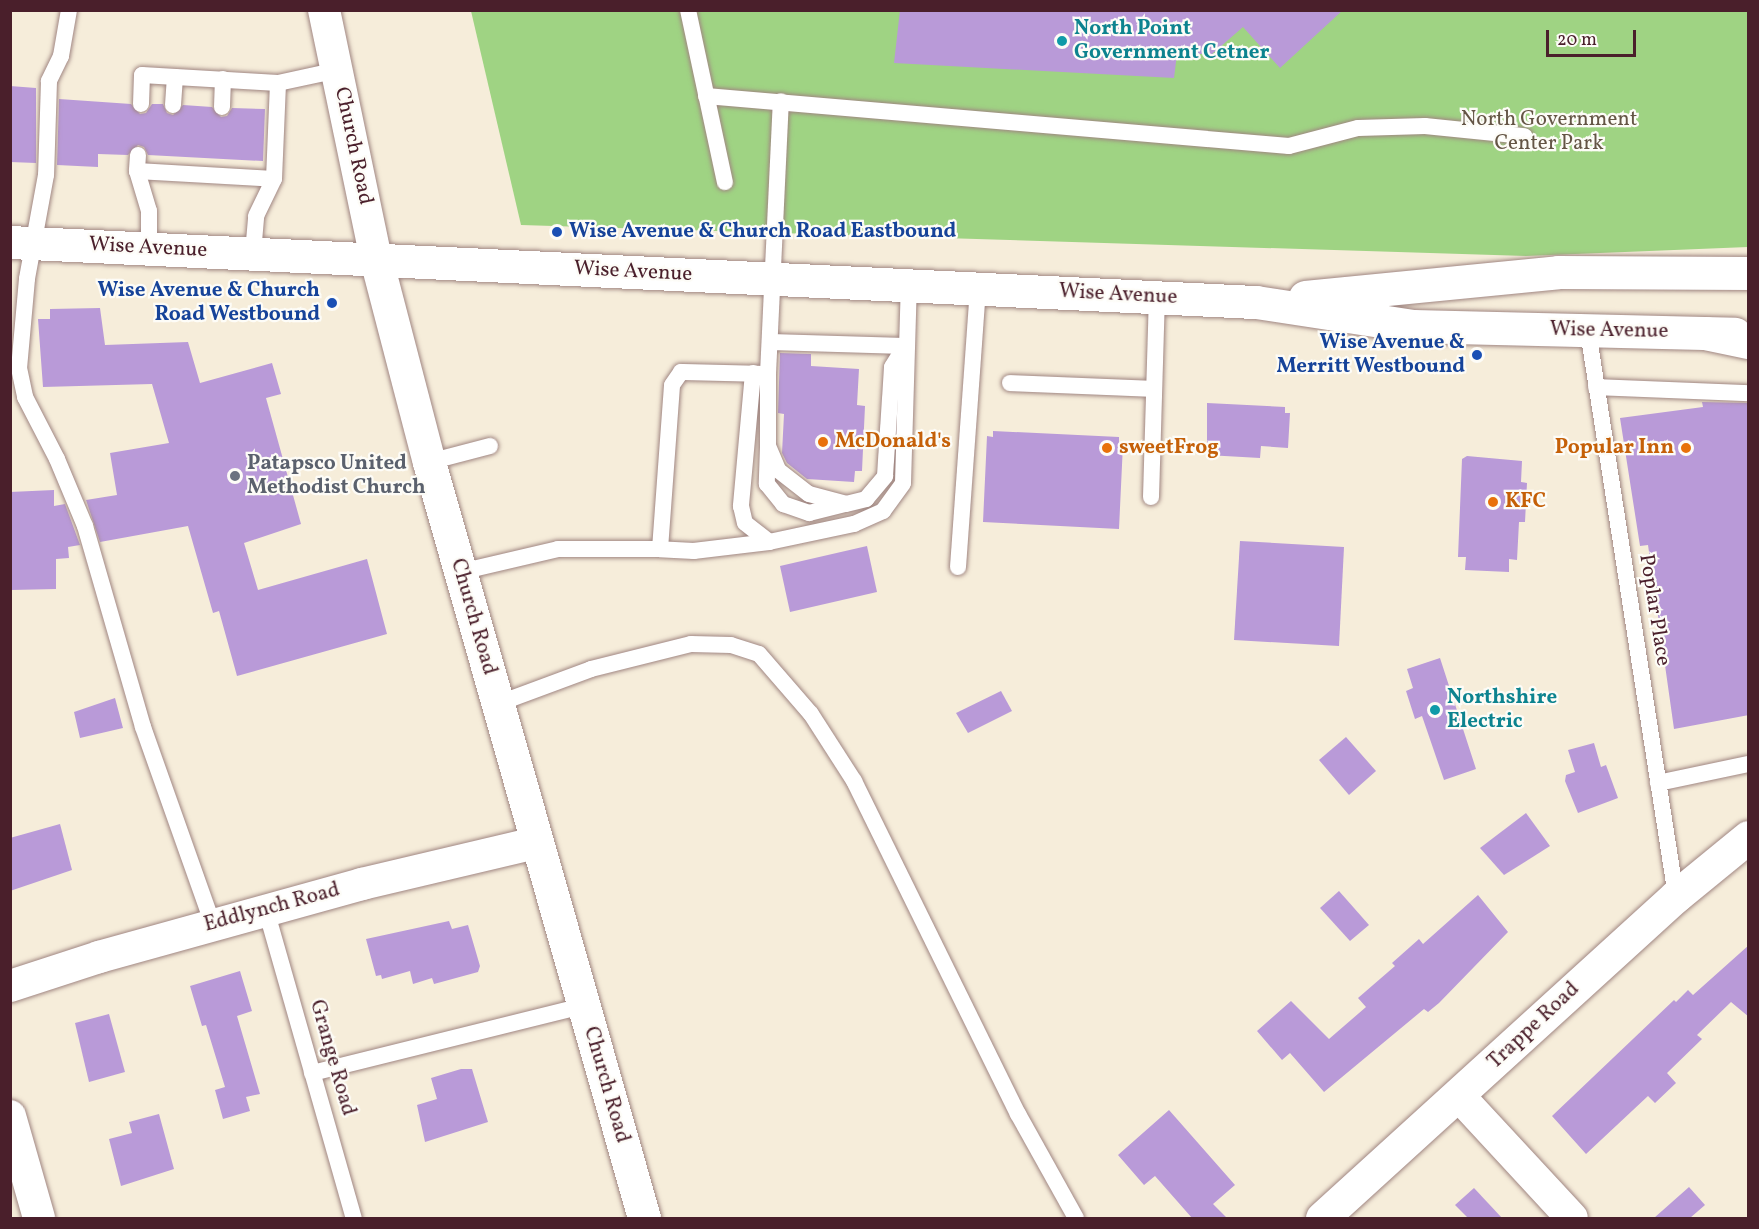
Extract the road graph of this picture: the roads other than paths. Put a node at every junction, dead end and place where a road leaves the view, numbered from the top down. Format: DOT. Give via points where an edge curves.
graph roads {
  1 [pos="69,10"];
  2 [pos="324,10"];
  3 [pos="688,10"];
  4 [pos="338,70"];
  5 [pos="175,76"];
  6 [pos="223,80"];
  7 [pos="278,83"];
  8 [pos="706,96"];
  9 [pos="782,101"];
  10 [pos="141,104"];
  11 [pos="173,105"];
  12 [pos="222,107"];
  13 [pos="1524,136"];
  14 [pos="274,179"];
  15 [pos="725,182"];
  16 [pos="23,242"];
  17 [pos="149,248"];
  18 [pos="253,253"];
  19 [pos="376,259"];
  20 [pos="1749,273"];
  21 [pos="775,278"];
  22 [pos="909,285"];
  23 [pos="978,289"];
  24 [pos="1156,297"];
  25 [pos="1256,302"];
  26 [pos="1588,331"];
  27 [pos="1705,333"];
  28 [pos="1749,335"];
  29 [pos="770,342"];
  30 [pos="1749,342"];
  31 [pos="904,346"];
  32 [pos="760,374"];
  33 [pos="1010,383"];
  34 [pos="1596,387"];
  35 [pos="1154,389"];
  36 [pos="1749,393"];
  37 [pos="490,446"];
  38 [pos="768,446"];
  39 [pos="429,462"];
  40 [pos="1151,497"];
  41 [pos="846,504"];
  42 [pos="769,542"];
  43 [pos="660,549"];
  44 [pos="958,567"];
  45 [pos="460,572"];
  46 [pos="497,704"];
  47 [pos="1749,764"];
  48 [pos="1658,783"];
  49 [pos="1749,837"];
  50 [pos="536,843"];
  51 [pos="1676,896"];
  52 [pos="266,910"];
  53 [pos="213,925"];
  54 [pos="10,986"];
  55 [pos="583,1006"];
  56 [pos="312,1073"];
  57 [pos="1459,1096"];
  58 [pos="10,1116"];
  59 [pos="39,1218"];
  60 [pos="354,1218"];
  61 [pos="644,1218"];
  62 [pos="1076,1218"];
  63 [pos="1322,1218"];
  64 [pos="1572,1218"];
  1 -- 16 [label="lane" via="61,56 49,81 46,175"];
  2 -- 4 [label="street, Church Road"];
  3 -- 8 [label="lane"];
  4 -- 7 [label="lane"];
  4 -- 19 [label="street, Church Road"];
  5 -- 6 [label="lane"];
  5 -- 10 [label="lane" via="142,75"];
  5 -- 11 [label="lane"];
  6 -- 7 [label="lane"];
  6 -- 12 [label="lane"];
  7 -- 14 [label="lane"];
  8 -- 9 [label="lane"];
  8 -- 15 [label="lane"];
  9 -- 13 [label="lane" via="1289,146 1358,128 1425,126"];
  9 -- 21 [label="lane"];
  14 -- 17 [label="lane" via="219,167 138,163 149,211"];
  14 -- 18 [label="lane" via="256,216"];
  16 -- 17 [label="main road, Wise Avenue"];
  16 -- 53 [label="lane" via="27,279 19,368 25,397 85,526 143,727"];
  17 -- 18 [label="main road, Wise Avenue"];
  18 -- 19 [label="main road, Wise Avenue"];
  19 -- 21 [label="main road, Wise Avenue"];
  19 -- 39 [label="main road, Church Road"];
  20 -- 25 [label="main road, Wise Avenue" via="1558,272"];
  21 -- 22 [label="main road, Wise Avenue"];
  21 -- 29 [label="lane"];
  22 -- 23 [label="main road, Wise Avenue"];
  22 -- 31 [label="lane"];
  23 -- 24 [label="main road, Wise Avenue"];
  23 -- 44 [label="lane"];
  24 -- 25 [label="main road, Wise Avenue"];
  24 -- 35 [label="lane"];
  25 -- 26 [label="main road, Wise Avenue" via="1413,326"];
  26 -- 27 [label="main road, Wise Avenue"];
  26 -- 34 [label="lane, Poplar Place"];
  27 -- 28 [label="main road, Wise Avenue"];
  27 -- 30 [label="main road"];
  29 -- 31 [label="lane"];
  29 -- 32 [label="lane"];
  31 -- 41 [label="lane" via="892,367 885,476 866,498"];
  31 -- 42 [label="lane" via="909,366 903,483 883,511 854,524"];
  32 -- 38 [label="lane"];
  32 -- 42 [label="lane" via="741,506 745,523"];
  32 -- 43 [label="lane" via="681,372 672,384"];
  33 -- 35 [label="lane"];
  34 -- 36 [label="lane"];
  34 -- 48 [label="lane, Poplar Place"];
  35 -- 40 [label="lane"];
  37 -- 39 [label="lane"];
  38 -- 41 [label="lane" via="778,470 809,494"];
  38 -- 41 [label="lane" via="767,484 783,504 809,513"];
  39 -- 45 [label="main road, Church Road"];
  42 -- 43 [label="lane" via="694,551"];
  43 -- 45 [label="lane" via="558,549"];
  45 -- 46 [label="main road, Church Road"];
  46 -- 50 [label="main road, Church Road"];
  46 -- 62 [label="lane" via="591,669 691,644 731,645 759,654 811,714 854,781 1023,1124"];
  47 -- 48 [label="lane"];
  48 -- 51 [label="lane, Poplar Place"];
  49 -- 51 [label="main road, Trappe Road"];
  50 -- 52 [label="street, Eddlynch Road"];
  50 -- 55 [label="main road, Church Road"];
  51 -- 57 [label="main road, Trappe Road"];
  52 -- 53 [label="street, Eddlynch Road"];
  52 -- 56 [label="lane, Grange Road"];
  53 -- 54 [label="street, Eddlynch Road"];
  55 -- 56 [label="lane"];
  55 -- 61 [label="main road, Church Road"];
  56 -- 60 [label="lane, Grange Road"];
  57 -- 63 [label="main road, Trappe Road"];
  57 -- 64 [label="street"];
  58 -- 59 [label="street"];
}
